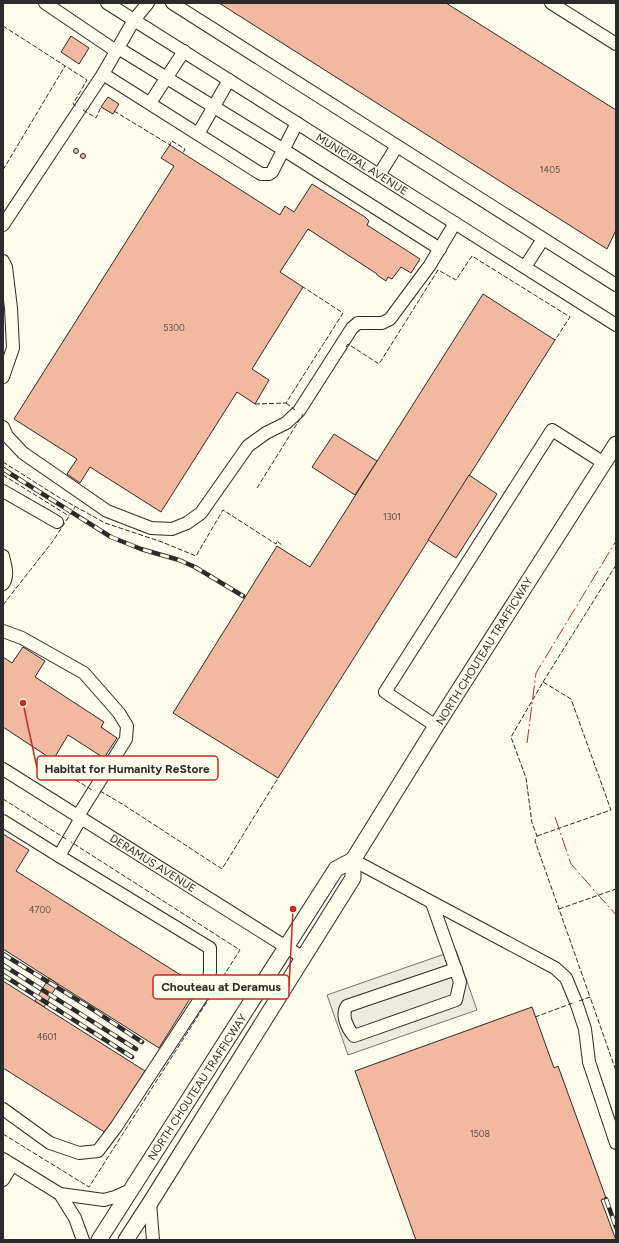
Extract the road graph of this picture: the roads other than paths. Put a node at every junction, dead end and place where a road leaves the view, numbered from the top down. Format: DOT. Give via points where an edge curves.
graph roads {
  1 [pos="45,3"];
  2 [pos="107,3"];
  3 [pos="148,3"];
  4 [pos="172,3"];
  5 [pos="552,3"];
  6 [pos="134,20"];
  7 [pos="616,44"];
  8 [pos="117,50"];
  9 [pos="184,51"];
  10 [pos="104,74"];
  11 [pos="166,78"];
  12 [pos="229,80"];
  13 [pos="150,104"];
  14 [pos="213,107"];
  15 [pos="297,123"];
  16 [pos="198,134"];
  17 [pos="397,146"];
  18 [pos="284,150"];
  19 [pos="379,175"];
  20 [pos="455,223"];
  21 [pos="3,225"];
  22 [pos="543,239"];
  23 [pos="440,249"];
  24 [pos="3,261"];
  25 [pos="525,267"];
  26 [pos="615,283"];
  27 [pos="616,325"];
  28 [pos="3,377"];
  29 [pos="3,427"];
  30 [pos="616,444"];
  31 [pos="604,463"];
  32 [pos="3,491"];
  33 [pos="58,522"];
  34 [pos="3,556"];
  35 [pos="3,584"];
  36 [pos="3,631"];
  37 [pos="436,726"];
  38 [pos="3,769"];
  39 [pos="79,817"];
  40 [pos="3,821"];
  41 [pos="59,856"];
  42 [pos="353,860"];
  43 [pos="432,903"];
  44 [pos="286,948"];
  45 [pos="302,957"];
  46 [pos="456,969"];
  47 [pos="3,1109"];
  48 [pos="616,1143"];
  49 [pos="8,1162"];
  50 [pos="3,1180"];
  51 [pos="131,1190"];
  52 [pos="60,1194"];
  53 [pos="150,1203"];
  54 [pos="83,1240"];
  55 [pos="100,1240"];
  56 [pos="126,1240"];
  57 [pos="153,1240"];
  1 -- 8 [label="street"];
  2 -- 6 [label="street, MUNICIPAL AVENUE"];
  3 -- 6 [label="street"];
  4 -- 17 [label="street"];
  5 -- 7 [label="street"];
  6 -- 8 [label="street"];
  6 -- 9 [label="street, MUNICIPAL AVENUE"];
  8 -- 10 [label="street"];
  8 -- 11 [label="street"];
  9 -- 11 [label="street"];
  9 -- 12 [label="street, MUNICIPAL AVENUE"];
  10 -- 13 [label="street"];
  10 -- 21 [label="street"];
  11 -- 13 [label="street"];
  11 -- 14 [label="street"];
  12 -- 14 [label="street"];
  12 -- 15 [label="street, MUNICIPAL AVENUE"];
  13 -- 16 [label="street"];
  14 -- 16 [label="street"];
  14 -- 18 [label="street"];
  15 -- 18 [label="street"];
  15 -- 19 [label="street, MUNICIPAL AVENUE"];
  16 -- 18 [label="street" via="264,175 272,172"];
  17 -- 19 [label="street"];
  17 -- 22 [label="street"];
  18 -- 23 [label="street"];
  19 -- 20 [label="street, MUNICIPAL AVENUE"];
  20 -- 23 [label="street"];
  20 -- 25 [label="street, MUNICIPAL AVENUE"];
  22 -- 25 [label="street"];
  22 -- 26 [label="street"];
  23 -- 29 [label="street" via="390,319 382,323 358,323 352,328 299,411 286,423 248,446 201,512 187,523 172,529 151,528 107,510 24,453 6,436"];
  24 -- 28 [label="street" via="11,308 13,348"];
  25 -- 27 [label="street, MUNICIPAL AVENUE"];
  30 -- 31 [label="main road, NORTH CHOUTEAU TRAFFICWAY"];
  31 -- 37 [label="main road, NORTH CHOUTEAU TRAFFICWAY"];
  31 -- 37 [label="street" via="552,430 385,692"];
  32 -- 33 [label="street"];
  34 -- 35 [label="street" via="6,570"];
  36 -- 39 [label="street" via="22,638 84,673 127,726 126,739"];
  37 -- 42 [label="main road, NORTH CHOUTEAU TRAFFICWAY"];
  38 -- 39 [label="street, DERAMUS AVENUE"];
  39 -- 41 [label="street"];
  39 -- 44 [label="street, DERAMUS AVENUE"];
  40 -- 41 [label="street"];
  41 -- 47 [label="street" via="210,948 210,972 206,990 116,1127 98,1150 79,1153 50,1143"];
  42 -- 43 [label="street"];
  42 -- 44 [label="main road, NORTH CHOUTEAU TRAFFICWAY" via="336,869"];
  42 -- 45 [label="main road, NORTH CHOUTEAU TRAFFICWAY" via="353,878"];
  43 -- 46 [label="street"];
  43 -- 48 [label="street" via="555,968 566,978 585,1029 589,1062"];
  44 -- 45 [label="street, DERAMUS AVENUE"];
  44 -- 51 [label="main road, NORTH CHOUTEAU TRAFFICWAY"];
  45 -- 53 [label="main road, NORTH CHOUTEAU TRAFFICWAY"];
  46 -- 46 [label="street" via="347,1006 344,1011 350,1032 354,1036 456,1000 460,982"];
  49 -- 50 [label="street"];
  49 -- 52 [label="street"];
  51 -- 52 [label="street" via="104,1200"];
  51 -- 55 [label="main road, NORTH CHOUTEAU TRAFFICWAY"];
  52 -- 54 [label="street" via="75,1218"];
  53 -- 56 [label="main road, NORTH CHOUTEAU TRAFFICWAY"];
  53 -- 57 [label="street"];
}
